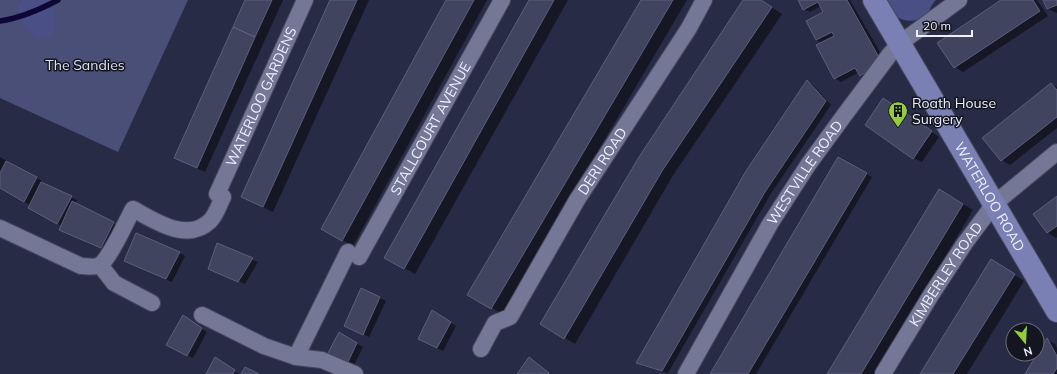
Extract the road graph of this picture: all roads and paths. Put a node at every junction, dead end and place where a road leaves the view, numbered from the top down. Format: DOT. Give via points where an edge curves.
graph roads {
  1 [pos="305,0"];
  2 [pos="502,0"];
  3 [pos="704,0"];
  4 [pos="874,0"];
  5 [pos="959,0"];
  6 [pos="899,44"];
  7 [pos="1057,152"];
  8 [pos="994,204"];
  9 [pos="0,228"];
  10 [pos="100,265"];
  11 [pos="152,303"];
  12 [pos="1057,310"];
  13 [pos="202,314"];
  14 [pos="481,349"];
  15 [pos="296,357"];
  16 [pos="356,374"];
  17 [pos="686,374"];
  18 [pos="883,374"];
  1 -- 10 [label="street, WATERLOO GARDENS" via="210,221 192,230 182,231 161,224 132,209 108,256"];
  2 -- 15 [label="street, STALLCOURT AVENUE" via="353,254"];
  3 -- 14 [label="street, DERI ROAD" via="689,28 577,200 510,317 494,323"];
  4 -- 6 [label="street, WATERLOO ROAD"];
  5 -- 6 [label="street, WESTVILLE ROAD"];
  6 -- 8 [label="street, WATERLOO ROAD"];
  6 -- 17 [label="street, WESTVILLE ROAD" via="792,189"];
  7 -- 8 [label="street, KIMBERLEY ROAD"];
  8 -- 12 [label="street, WATERLOO ROAD"];
  8 -- 18 [label="street, KIMBERLEY ROAD" via="935,289"];
  9 -- 10 [label="street" via="81,266"];
  10 -- 11 [label="street" via="114,283"];
  13 -- 15 [label="street" via="264,346"];
  15 -- 16 [label="street" via="322,360"];
}
